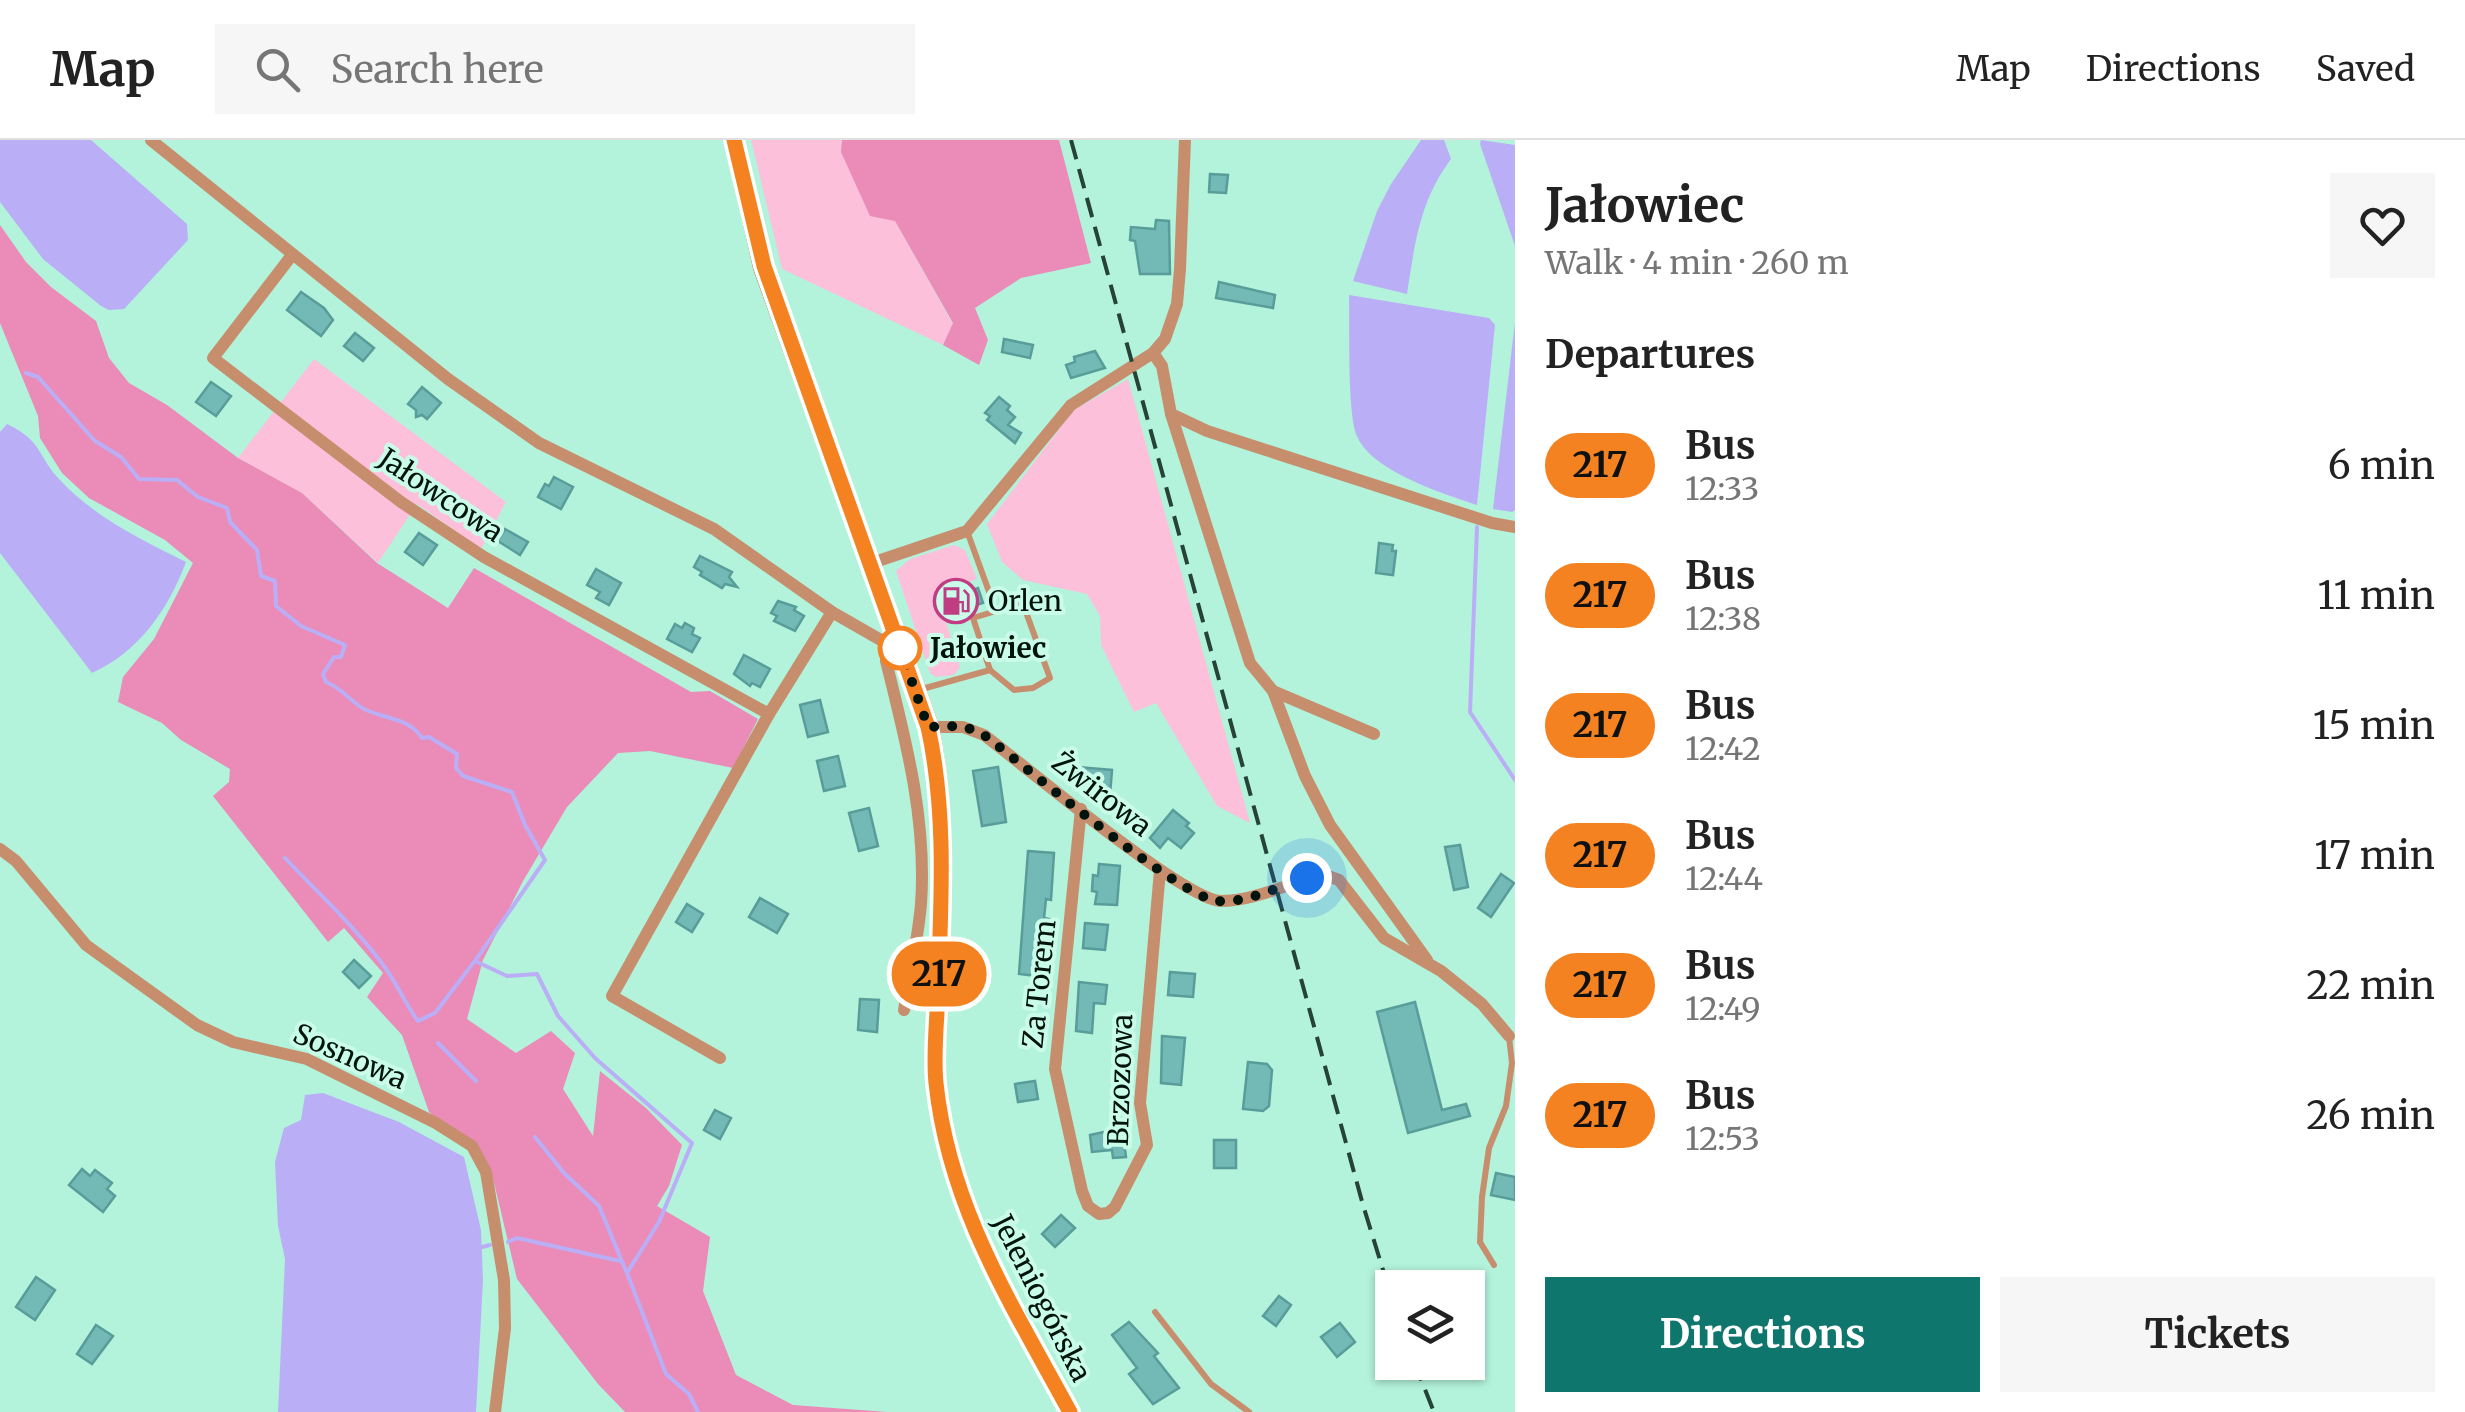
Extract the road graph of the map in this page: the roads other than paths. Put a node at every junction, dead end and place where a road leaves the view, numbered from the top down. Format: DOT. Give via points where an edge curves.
graph roads {
  1 [pos="151,140"];
  2 [pos="734,140"];
  3 [pos="1185,140"];
  4 [pos="292,255"];
  5 [pos="1153,353"];
  6 [pos="1172,414"];
  7 [pos="1515,528"];
  8 [pos="967,531"];
  9 [pos="869,564"];
  10 [pos="996,611"];
  11 [pos="832,612"];
  12 [pos="893,645"];
  13 [pos="990,670"];
  14 [pos="916,691"];
  15 [pos="1273,691"];
  16 [pos="768,714"];
  17 [pos="928,727"];
  18 [pos="1374,734"];
  19 [pos="1081,810"];
  20 [pos="0,850"];
  21 [pos="1160,870"];
  22 [pos="1431,966"];
  23 [pos="904,1010"];
  24 [pos="1509,1036"];
  25 [pos="720,1058"];
  26 [pos="1099,1214"];
  27 [pos="1494,1266"];
  28 [pos="1155,1312"];
  29 [pos="496,1412"];
  30 [pos="1070,1412"];
  31 [pos="1250,1412"];
  1 -- 4 [label="street"];
  2 -- 9 [label="main road, Jeleniogórska" via="764,266"];
  3 -- 5 [label="street" via="1177,304"];
  4 -- 11 [label="street" via="539,443 714,529"];
  4 -- 16 [label="street, Jałowcowa" via="213,358 484,557"];
  5 -- 6 [label="street"];
  5 -- 8 [label="street" via="1070,405"];
  6 -- 7 [label="street" via="1207,431"];
  6 -- 15 [label="street" via="1250,663"];
  8 -- 9 [label="street"];
  8 -- 10 [label="lane"];
  9 -- 12 [label="main road, Jeleniogórska"];
  10 -- 13 [label="lane" via="973,618"];
  10 -- 13 [label="lane" via="1023,604 1050,678 1014,690"];
  11 -- 12 [label="street"];
  11 -- 16 [label="street"];
  12 -- 14 [label="main road, Jeleniogórska"];
  12 -- 23 [label="street" via="886,661 913,770 920,846 921,903"];
  13 -- 14 [label="lane"];
  14 -- 17 [label="main road, Jeleniogórska"];
  15 -- 18 [label="street"];
  15 -- 22 [label="street" via="1330,824"];
  16 -- 25 [label="street" via="612,996"];
  17 -- 19 [label="street, Żwirowa" via="963,726 984,735"];
  17 -- 30 [label="main road, Jeleniogórska" via="939,774 936,1079 944,1140 983,1248"];
  19 -- 21 [label="street, Żwirowa"];
  19 -- 26 [label="street, Za Torem" via="1055,1069 1082,1192"];
  20 -- 29 [label="street, Sosnowa" via="86,946 197,1025 233,1042 307,1059 472,1146 486,1172 504,1280"];
  21 -- 22 [label="street, Żwirowa" via="1223,901 1325,874 1339,880 1384,938"];
  21 -- 26 [label="street, Brzozowa" via="1140,1103 1147,1145 1115,1207"];
  22 -- 24 [label="street" via="1482,1004"];
  24 -- 27 [label="lane" via="1506,1106 1482,1197 1480,1242"];
  28 -- 31 [label="lane" via="1211,1384"];
}
